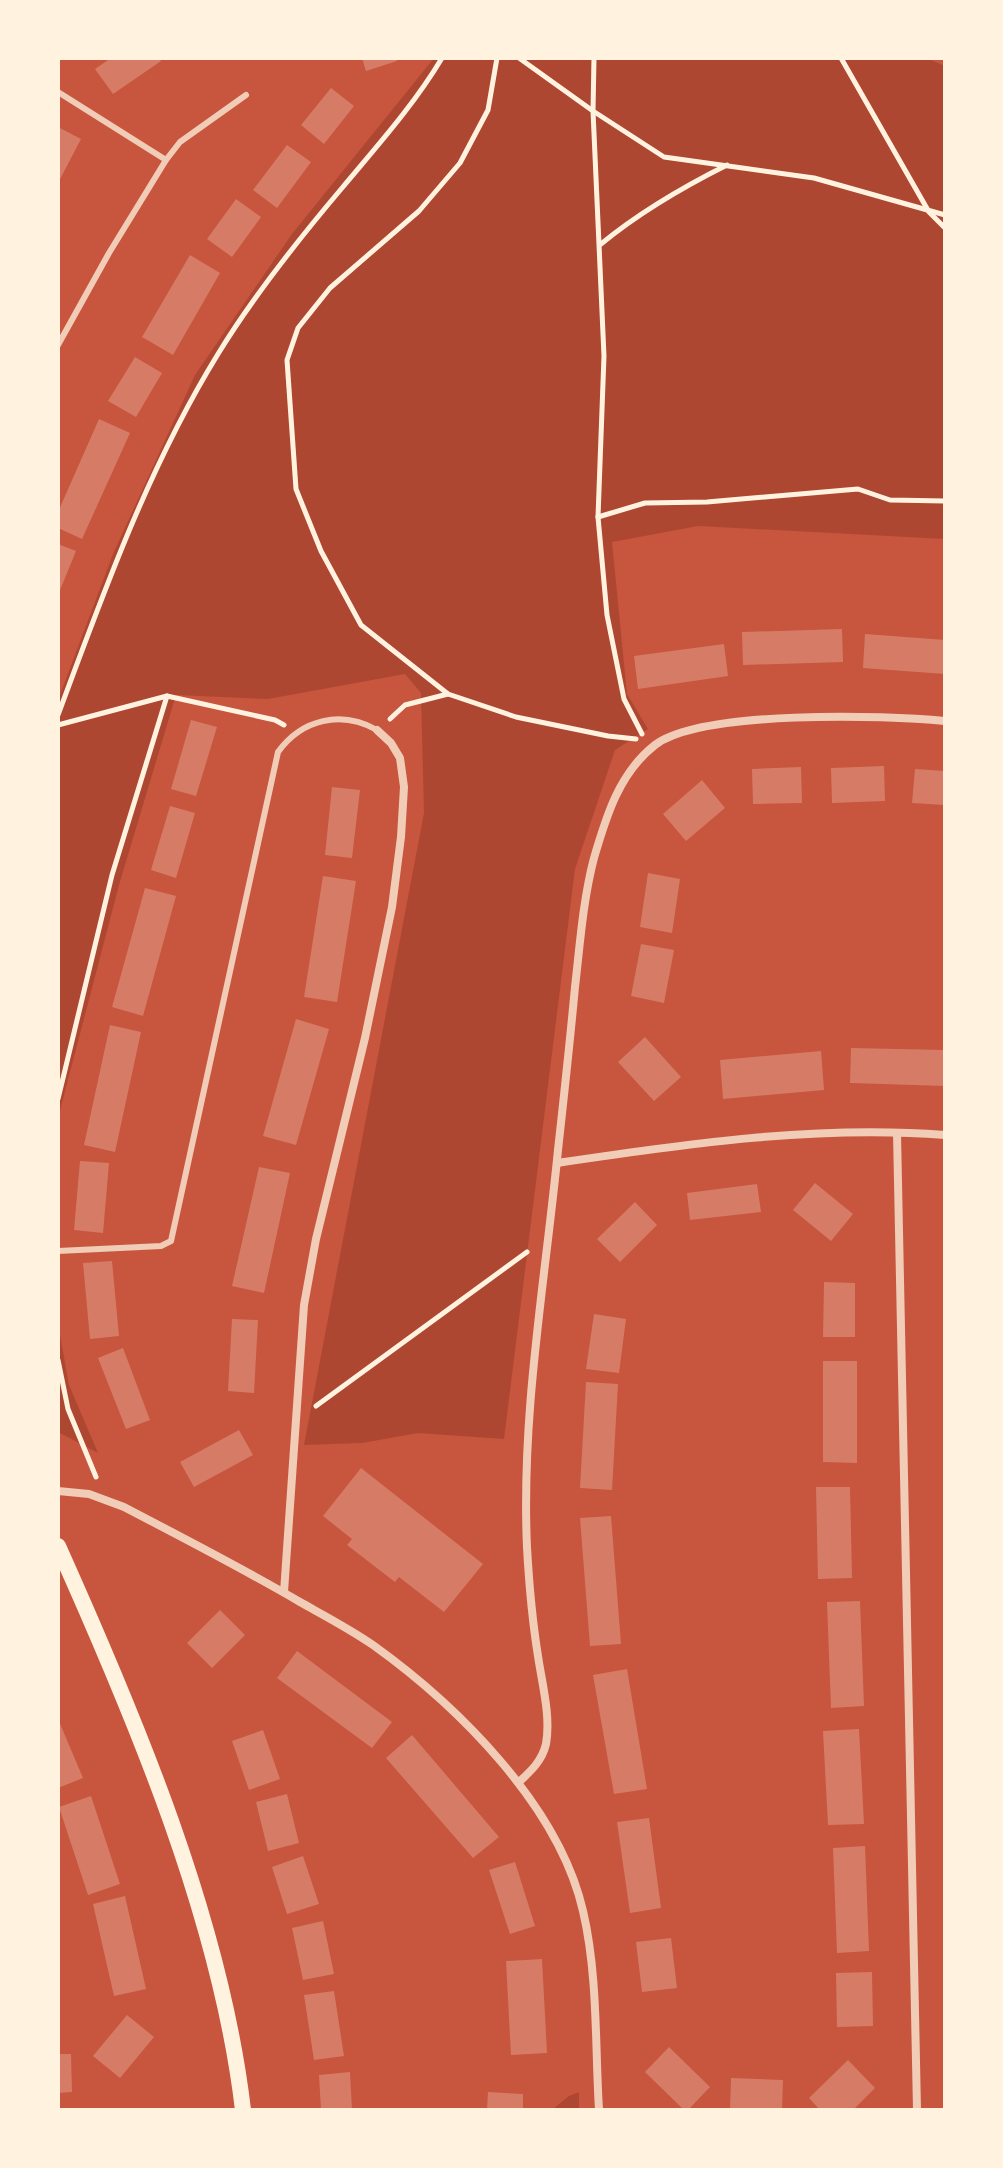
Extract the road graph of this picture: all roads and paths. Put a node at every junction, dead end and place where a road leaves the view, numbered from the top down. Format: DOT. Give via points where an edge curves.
graph roads {
  1 [pos="442,58"];
  2 [pos="497,58"];
  3 [pos="519,58"];
  4 [pos="594,58"];
  5 [pos="841,58"];
  6 [pos="58,92"];
  7 [pos="246,95"];
  8 [pos="593,111"];
  9 [pos="166,160"];
  10 [pos="727,165"];
  11 [pos="929,212"];
  12 [pos="945,215"];
  13 [pos="945,228"];
  14 [pos="600,245"];
  15 [pos="58,345"];
  16 [pos="945,501"];
  17 [pos="598,517"];
  18 [pos="448,694"];
  19 [pos="167,696"];
  20 [pos="58,715"];
  21 [pos="945,721"];
  22 [pos="58,725"];
  23 [pos="377,730"];
  24 [pos="294,733"];
  25 [pos="58,1099"];
  26 [pos="897,1133"];
  27 [pos="945,1135"];
  28 [pos="557,1163"];
  29 [pos="547,1238"];
  30 [pos="58,1251"];
  31 [pos="58,1360"];
  32 [pos="296,1421"];
  33 [pos="58,1491"];
  34 [pos="106,1500"];
  35 [pos="58,1546"];
  36 [pos="284,1592"];
  37 [pos="519,1782"];
  38 [pos="243,2110"];
  39 [pos="599,2110"];
  40 [pos="917,2110"];
  1 -- 20 [label="path" via="402,116 292,247 218,353 162,455"];
  2 -- 18 [label="path" via="488,110 460,163 419,211 330,288 298,328 287,360 296,489 321,551 361,625"];
  3 -- 8 [label="path"];
  4 -- 8 [label="path"];
  5 -- 11 [label="path"];
  6 -- 9 [label="lane"];
  7 -- 9 [label="lane" via="180,142"];
  8 -- 10 [label="path" via="664,157"];
  8 -- 14 [label="path"];
  9 -- 15 [label="lane"];
  10 -- 11 [label="path" via="814,178"];
  10 -- 14 [label="path" via="672,193"];
  11 -- 12 [label="path"];
  11 -- 13 [label="path"];
  14 -- 17 [label="path" via="604,356"];
  16 -- 17 [label="path" via="890,500 858,489 645,503"];
  17 -- 18 [label="path" via="607,615 624,699 645,740 516,717"];
  18 -- 23 [label="path" via="405,705"];
  19 -- 22 [label="path"];
  19 -- 24 [label="path" via="275,720"];
  19 -- 25 [label="path" via="112,875"];
  21 -- 28 [label="street" via="813,718 711,725 663,739 633,768 619,787 593,862"];
  23 -- 24 [label="lane" via="332,720"];
  23 -- 32 [label="street" via="400,758 401,837 365,1038 311,1265"];
  24 -- 30 [label="lane" via="278,752 267,793 171,1241 161,1246"];
  26 -- 27 [label="street"];
  26 -- 28 [label="street" via="683,1144"];
  26 -- 40 [label="street"];
  28 -- 29 [label="street"];
  29 -- 32 [label="path"];
  29 -- 37 [label="street" via="526,1481 531,1613 548,1726 536,1766"];
  31 -- 34 [label="path" via="68,1409"];
  32 -- 36 [label="street"];
  33 -- 34 [label="street"];
  34 -- 36 [label="street"];
  35 -- 38 [label="main road" via="183,1858 237,2058"];
  36 -- 37 [label="street" via="352,1632 408,1674 466,1724"];
  37 -- 39 [label="street" via="567,1861 583,1911"];
}
